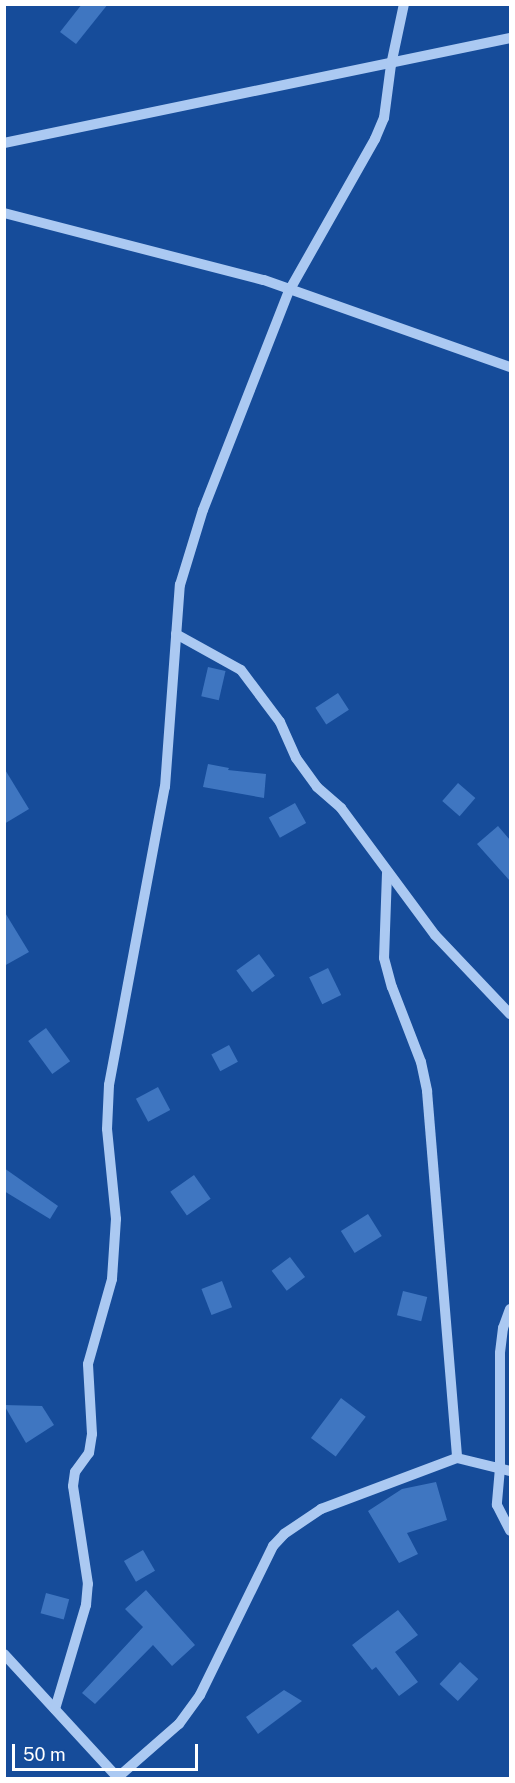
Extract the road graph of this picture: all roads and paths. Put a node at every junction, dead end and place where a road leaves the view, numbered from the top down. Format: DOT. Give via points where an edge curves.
graph roads {
  1 [pos="404,4"];
  2 [pos="510,38"];
  3 [pos="391,65"];
  4 [pos="4,143"];
  5 [pos="4,213"];
  6 [pos="289,291"];
  7 [pos="510,367"];
  8 [pos="176,634"];
  9 [pos="387,873"];
  10 [pos="510,1014"];
  11 [pos="510,1309"];
  12 [pos="457,1458"];
  13 [pos="505,1469"];
  14 [pos="510,1532"];
  15 [pos="4,1654"];
  16 [pos="55,1709"];
  17 [pos="117,1778"];
  1 -- 3 [label="street"];
  2 -- 3 [label="street"];
  3 -- 4 [label="street"];
  3 -- 6 [label="street" via="384,118 375,139"];
  5 -- 6 [label="street" via="238,273"];
  6 -- 7 [label="street"];
  6 -- 8 [label="street" via="192,544 180,585"];
  8 -- 9 [label="street" via="242,670 280,722 296,758 317,787 341,808"];
  8 -- 16 [label="street" via="165,787 109,1085 107,1129 117,1219 112,1279 88,1364 92,1434 89,1453 75,1472 73,1485 88,1584 86,1605"];
  9 -- 10 [label="street" via="435,935"];
  9 -- 12 [label="street" via="384,958 421,1062 427,1091"];
  11 -- 13 [label="street" via="500,1353"];
  12 -- 13 [label="street"];
  12 -- 17 [label="street" via="321,1509 284,1533 273,1546 200,1695 179,1724"];
  13 -- 14 [label="street" via="496,1505"];
  15 -- 16 [label="street"];
  16 -- 17 [label="street"];
}
